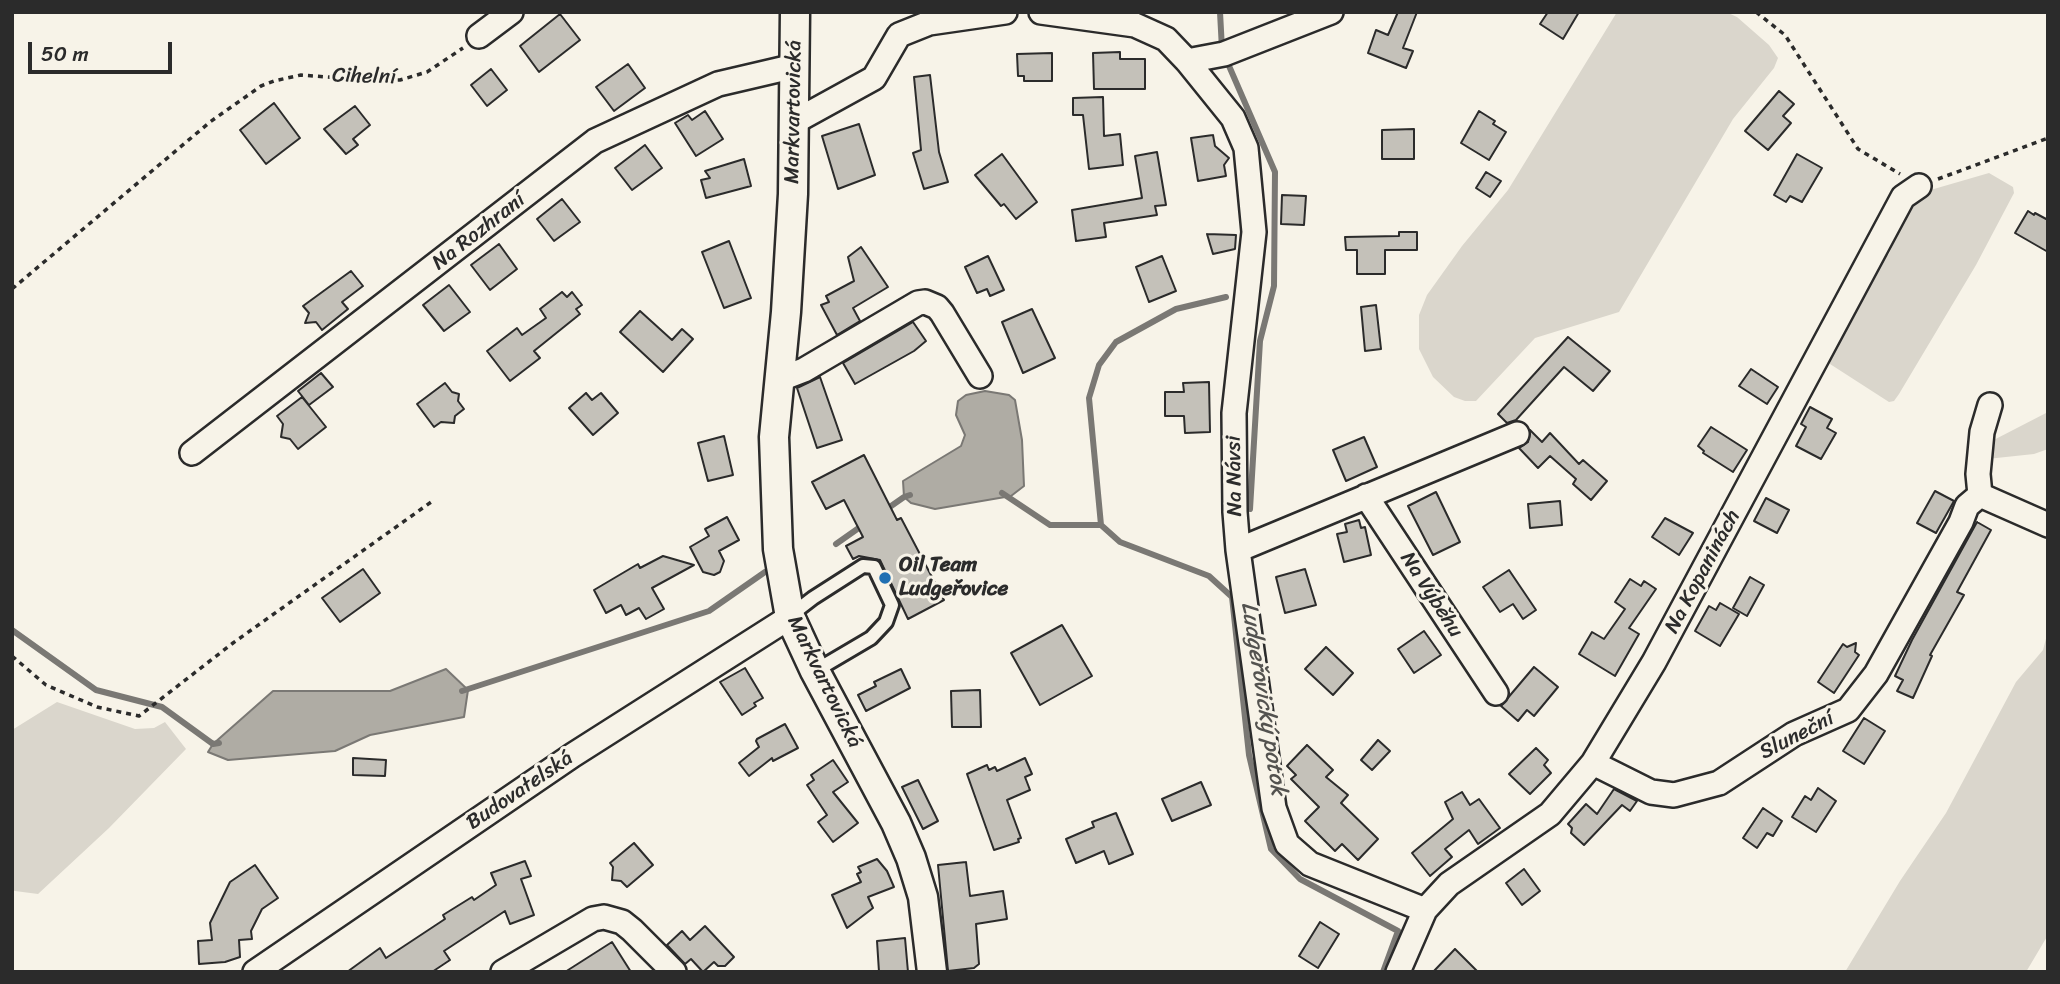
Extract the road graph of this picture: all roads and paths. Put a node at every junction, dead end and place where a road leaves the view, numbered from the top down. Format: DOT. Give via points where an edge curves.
graph roads {
  1 [pos="510,12"];
  2 [pos="795,12"];
  3 [pos="1005,12"];
  4 [pos="1041,12"];
  5 [pos="1331,12"];
  6 [pos="1756,12"];
  7 [pos="479,36"];
  8 [pos="1187,61"];
  9 [pos="795,66"];
  10 [pos="794,122"];
  11 [pos="2048,138"];
  12 [pos="1919,186"];
  13 [pos="12,289"];
  14 [pos="980,376"];
  15 [pos="778,380"];
  16 [pos="1990,405"];
  17 [pos="1517,434"];
  18 [pos="192,453"];
  19 [pos="1980,495"];
  20 [pos="1366,496"];
  21 [pos="434,500"];
  22 [pos="2048,525"];
  23 [pos="1238,550"];
  24 [pos="790,617"];
  25 [pos="12,656"];
  26 [pos="815,671"];
  27 [pos="1496,693"];
  28 [pos="1593,763"];
  29 [pos="1425,910"];
  30 [pos="256,972"];
  31 [pos="503,972"];
  32 [pos="674,972"];
  33 [pos="932,972"];
  34 [pos="1398,972"];
  1 -- 7 [label="street"];
  2 -- 9 [label="street, Markvartovická"];
  3 -- 10 [label="street" via="929,23 899,35 874,78"];
  4 -- 8 [label="street, Na Návsi" via="1135,25 1166,38"];
  5 -- 8 [label="street" via="1224,54"];
  6 -- 12 [label="path" via="1785,35 1858,149"];
  7 -- 13 [label="path, Cihelní" via="438,66 400,80 302,75 274,80 244,95"];
  8 -- 23 [label="street, Na Návsi" via="1233,118 1246,148 1251,184 1254,232 1234,413"];
  9 -- 10 [label="street, Markvartovická"];
  9 -- 18 [label="street, Na Rozhraní" via="718,84 595,141"];
  10 -- 15 [label="street, Markvartovická" via="786,312"];
  11 -- 12 [label="path"];
  12 -- 28 [label="street, Na Kopaninách" via="1903,197 1654,662"];
  14 -- 15 [label="street" via="942,313 925,302"];
  15 -- 24 [label="street, Markvartovická" via="775,500"];
  16 -- 19 [label="street" via="1982,432"];
  17 -- 20 [label="street"];
  19 -- 22 [label="street"];
  19 -- 28 [label="street, Sluneční" via="1967,506 1876,674 1848,710 1794,734 1719,783 1674,795 1651,792"];
  20 -- 23 [label="street"];
  20 -- 27 [label="street, Na Výběhu"];
  21 -- 25 [label="path" via="139,716 97,707 46,685"];
  23 -- 29 [label="street, Na Návsi" via="1274,808 1287,844 1310,864"];
  24 -- 26 [label="street, Markvartovická"];
  24 -- 26 [label="lane" via="863,566 874,568 892,605 887,622 871,638"];
  24 -- 30 [label="street, Budovatelská" via="573,755"];
  26 -- 33 [label="street, Markvartovická" via="911,858 923,897"];
  28 -- 29 [label="street, Na Kopaninách" via="1550,814 1449,884"];
  29 -- 34 [label="street"];
  31 -- 32 [label="street" via="593,919 604,917 622,922"];
}
